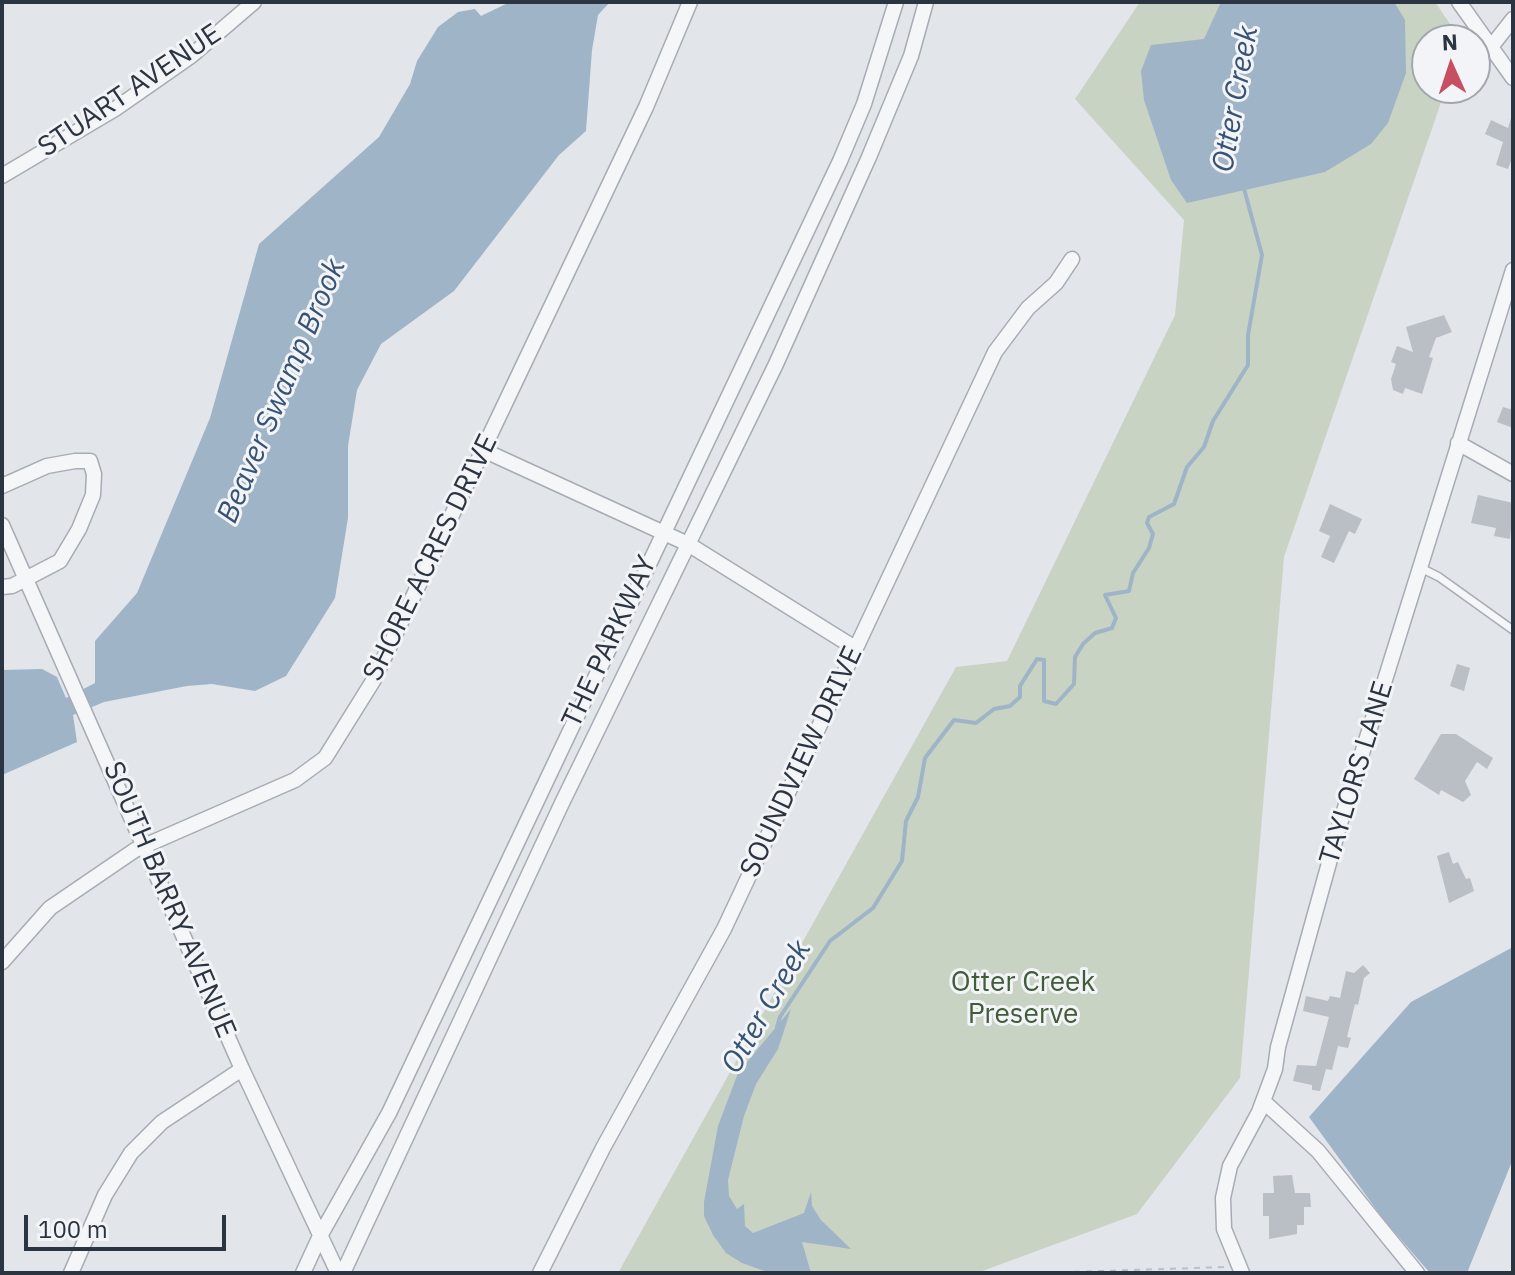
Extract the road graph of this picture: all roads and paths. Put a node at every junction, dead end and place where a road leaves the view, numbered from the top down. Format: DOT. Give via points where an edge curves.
graph roads {
  1 [pos="254,2"];
  2 [pos="690,2"];
  3 [pos="896,2"];
  4 [pos="926,2"];
  5 [pos="1459,2"];
  6 [pos="1513,19"];
  7 [pos="1475,24"];
  8 [pos="1491,47"];
  9 [pos="1513,78"];
  10 [pos="2,176"];
  11 [pos="1072,259"];
  12 [pos="1513,270"];
  13 [pos="1458,443"];
  14 [pos="483,450"];
  15 [pos="1513,474"];
  16 [pos="2,486"];
  17 [pos="2,525"];
  18 [pos="662,533"];
  19 [pos="688,544"];
  20 [pos="1421,568"];
  21 [pos="26,579"];
  22 [pos="2,587"];
  23 [pos="1513,630"];
  24 [pos="855,648"];
  25 [pos="536,800"];
  26 [pos="557,812"];
  27 [pos="521,831"];
  28 [pos="543,843"];
  29 [pos="146,845"];
  30 [pos="2,962"];
  31 [pos="242,1069"];
  32 [pos="1263,1101"];
  33 [pos="320,1236"];
  34 [pos="1240,1270"];
  35 [pos="71,1273"];
  36 [pos="303,1273"];
  37 [pos="340,1273"];
  38 [pos="540,1273"];
  39 [pos="1038,1273"];
  40 [pos="1417,1273"];
  1 -- 10 [label="street, STUART AVENUE" via="115,109"];
  2 -- 14 [label="street, SHORE ACRES DRIVE" via="646,107"];
  3 -- 18 [label="street, THE PARKWAY" via="840,161"];
  4 -- 19 [label="street, THE PARKWAY" via="911,56 869,157"];
  5 -- 7 [label="street"];
  6 -- 8 [label="street"];
  8 -- 9 [label="street"];
  11 -- 24 [label="street, SOUNDVIEW DRIVE" via="995,352"];
  12 -- 13 [label="street, TAYLORS LANE"];
  13 -- 15 [label="street"];
  13 -- 20 [label="street, TAYLORS LANE"];
  14 -- 18 [label="street"];
  14 -- 29 [label="street, SHORE ACRES DRIVE" via="373,681 325,758 295,780"];
  16 -- 21 [label="street" via="47,466 75,461 90,461 94,474 88,506 60,561"];
  17 -- 21 [label="street, SOUTH BARRY AVENUE"];
  18 -- 19 [label="street"];
  18 -- 25 [label="street, THE PARKWAY"];
  19 -- 24 [label="street"];
  19 -- 26 [label="street, THE PARKWAY"];
  20 -- 23 [label="lane"];
  20 -- 32 [label="street, TAYLORS LANE" via="1339,827"];
  21 -- 22 [label="street"];
  21 -- 29 [label="street, SOUTH BARRY AVENUE"];
  24 -- 38 [label="street, SOUNDVIEW DRIVE" via="724,929"];
  25 -- 26 [label="street"];
  25 -- 27 [label="street, THE PARKWAY"];
  26 -- 28 [label="street, THE PARKWAY"];
  27 -- 28 [label="street"];
  27 -- 33 [label="street, THE PARKWAY" via="389,1113"];
  28 -- 37 [label="street, THE PARKWAY"];
  29 -- 30 [label="street, SHORE ACRES DRIVE" via="50,908"];
  29 -- 31 [label="street, SOUTH BARRY AVENUE"];
  31 -- 33 [label="street, SOUTH BARRY AVENUE"];
  31 -- 35 [label="street" via="162,1122 131,1153 105,1195"];
  32 -- 34 [label="street, TAYLORS LANE" via="1230,1166 1223,1198 1224,1229"];
  32 -- 40 [label="street" via="1318,1151"];
  33 -- 36 [label="street, THE PARKWAY"];
  33 -- 37 [label="street, SOUTH BARRY AVENUE"];
  34 -- 39 [label="path" via="1095,1268"];
}
